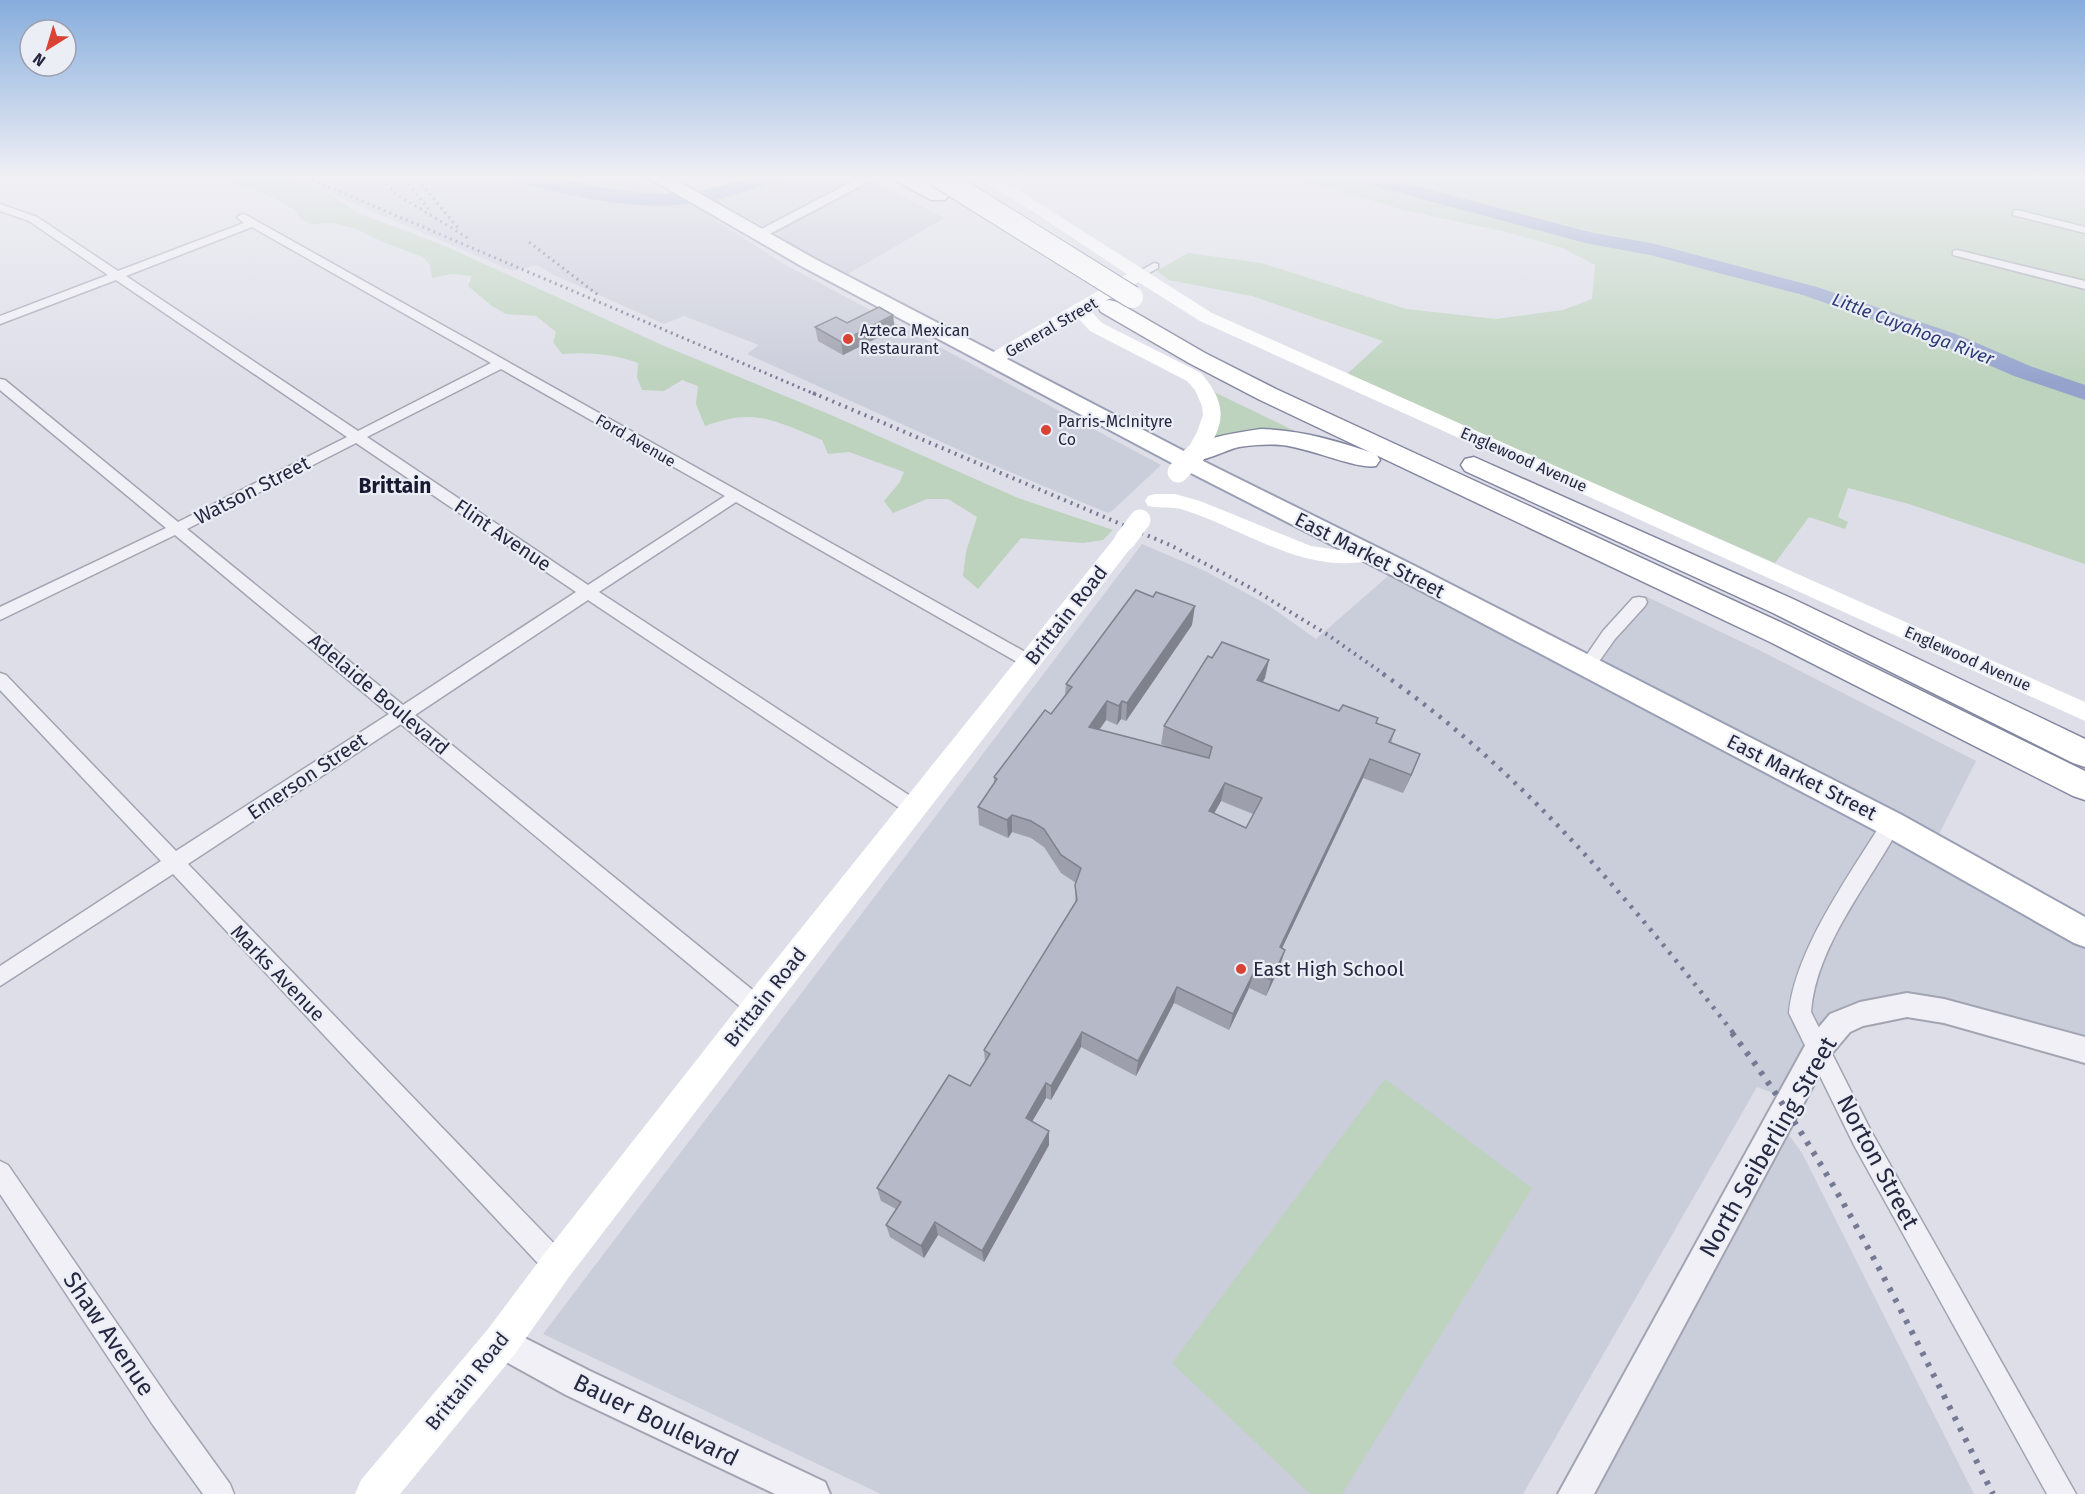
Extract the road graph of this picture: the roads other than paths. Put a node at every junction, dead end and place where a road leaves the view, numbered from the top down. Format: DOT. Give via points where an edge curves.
graph roads {
  1 [pos="70,245"];
  2 [pos="190,245"];
  3 [pos="292,245"];
  4 [pos="776,245"];
  5 [pos="1041,245"];
  6 [pos="1060,245"];
  7 [pos="1083,245"];
  8 [pos="1958,253"];
  9 [pos="116,276"];
  10 [pos="2085,285"];
  11 [pos="1133,286"];
  12 [pos="1080,310"];
  13 [pos="0,320"];
  14 [pos="1025,342"];
  15 [pos="1121,342"];
  16 [pos="994,359"];
  17 [pos="502,363"];
  18 [pos="1194,377"];
  19 [pos="0,383"];
  20 [pos="357,436"];
  21 [pos="1351,455"];
  22 [pos="1186,463"];
  23 [pos="735,496"];
  24 [pos="1155,501"];
  25 [pos="178,528"];
  26 [pos="1369,554"];
  27 [pos="589,593"];
  28 [pos="1639,602"];
  29 [pos="0,614"];
  30 [pos="1030,662"];
  31 [pos="1587,666"];
  32 [pos="1847,666"];
  33 [pos="0,679"];
  34 [pos="2085,712"];
  35 [pos="402,713"];
  36 [pos="2085,754"];
  37 [pos="2085,787"];
  38 [pos="914,808"];
  39 [pos="1891,824"];
  40 [pos="174,864"];
  41 [pos="2085,933"];
  42 [pos="0,977"];
  43 [pos="757,1007"];
  44 [pos="1818,1049"];
  45 [pos="2085,1050"];
  46 [pos="0,1173"];
  47 [pos="557,1265"];
  48 [pos="501,1342"];
  49 [pos="220,1494"];
  50 [pos="375,1494"];
  51 [pos="813,1494"];
  52 [pos="1575,1494"];
  53 [pos="2062,1494"];
  1 -- 9 [label="street, Flint Avenue"];
  2 -- 9 [label="street, Ford Avenue"];
  3 -- 17 [label="street, Ford Avenue"];
  4 -- 16 [label="main road, East Market Street"];
  5 -- 11 [label="highway"];
  6 -- 11 [label="highway, bridge"];
  7 -- 11 [label="main road, Englewood Avenue"];
  8 -- 10 [label="street"];
  9 -- 13 [label="street"];
  9 -- 20 [label="street, Flint Avenue"];
  11 -- 12 [label="main road, General Street"];
  11 -- 32 [label="highway" via="1188,353 1267,394"];
  11 -- 34 [label="main road, Englewood Avenue"];
  11 -- 36 [label="highway" via="1195,333 1283,378 1783,606"];
  12 -- 14 [label="main road, General Street"];
  12 -- 15 [label="main road" via="1096,327"];
  14 -- 15 [label="main road" via="1073,335"];
  14 -- 16 [label="main road, General Street"];
  15 -- 18 [label="main road, Brittain Road"];
  16 -- 26 [label="main road, East Market Street"];
  17 -- 20 [label="street, Watson Street"];
  17 -- 23 [label="street, Ford Avenue"];
  18 -- 21 [label="highway"];
  18 -- 22 [label="main road, Brittain Road" via="1214,411 1213,421"];
  19 -- 25 [label="street, Adelaide Boulevard"];
  20 -- 25 [label="street, Watson Street"];
  20 -- 27 [label="street, Flint Avenue"];
  21 -- 22 [label="highway" via="1295,439 1261,436 1230,440"];
  21 -- 32 [label="highway"];
  22 -- 24 [label="main road, Brittain Road"];
  23 -- 27 [label="street, Emerson Street"];
  23 -- 30 [label="street, Ford Avenue"];
  24 -- 26 [label="main road" via="1193,506 1307,552 1338,557"];
  24 -- 30 [label="main road, Brittain Road"];
  25 -- 29 [label="street, Watson Street"];
  25 -- 35 [label="street, Adelaide Boulevard"];
  26 -- 31 [label="main road, East Market Street"];
  27 -- 35 [label="street, Emerson Street"];
  27 -- 38 [label="street, Flint Avenue"];
  28 -- 31 [label="street"];
  30 -- 38 [label="main road, Brittain Road"];
  31 -- 39 [label="main road, East Market Street"];
  32 -- 37 [label="highway"];
  33 -- 40 [label="street, Marks Avenue"];
  35 -- 40 [label="street, Emerson Street"];
  35 -- 43 [label="street, Adelaide Boulevard"];
  38 -- 43 [label="main road, Brittain Road"];
  39 -- 41 [label="main road, East Market Street"];
  39 -- 44 [label="street, Norton Street" via="1802,987 1800,1013"];
  40 -- 42 [label="street, Emerson Street"];
  40 -- 47 [label="street, Marks Avenue"];
  43 -- 47 [label="main road, Brittain Road"];
  44 -- 45 [label="street, North Seiberling Street" via="1840,1023 1860,1014 1907,1005 1944,1011"];
  44 -- 52 [label="street, North Seiberling Street"];
  44 -- 53 [label="street, Norton Street" via="1863,1139"];
  46 -- 49 [label="street, Shaw Avenue"];
  47 -- 48 [label="main road, Brittain Road"];
  48 -- 50 [label="main road, Brittain Road"];
  48 -- 51 [label="street, Bauer Boulevard" via="578,1383"];
}
